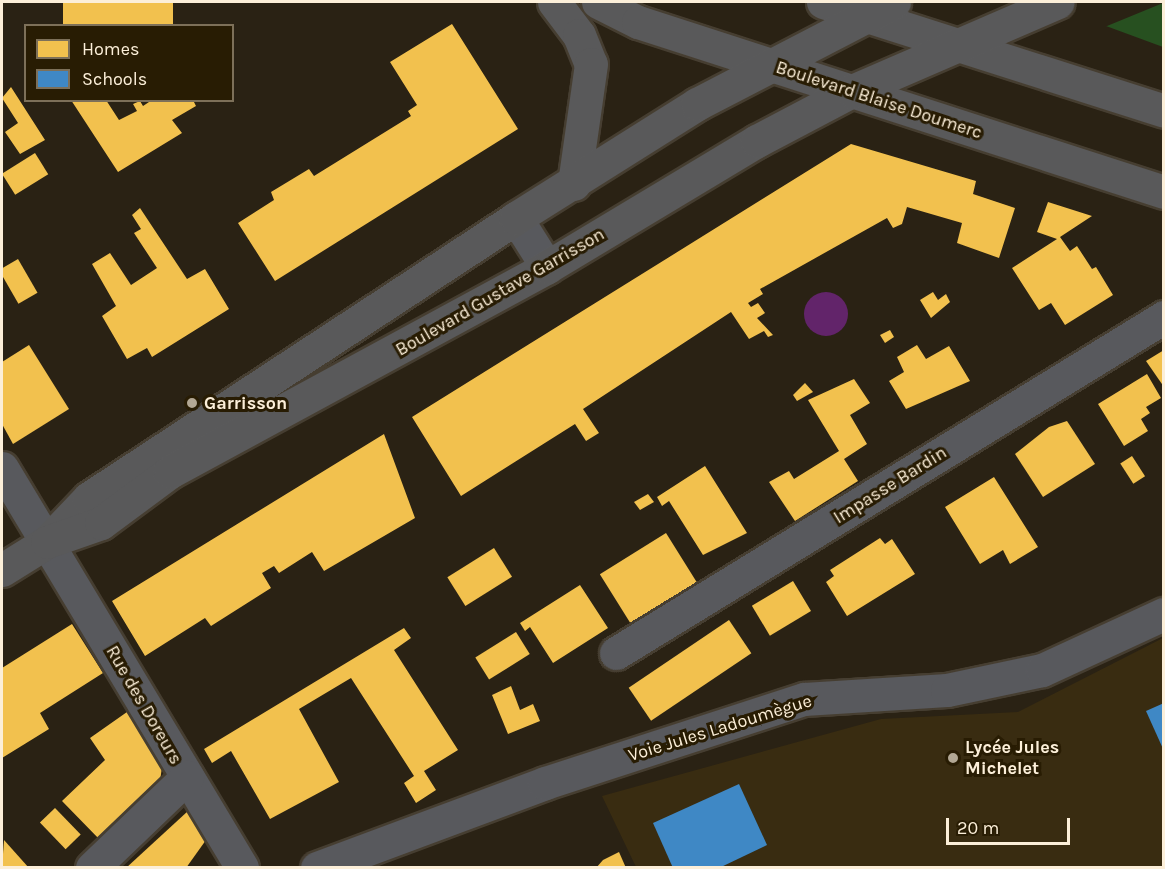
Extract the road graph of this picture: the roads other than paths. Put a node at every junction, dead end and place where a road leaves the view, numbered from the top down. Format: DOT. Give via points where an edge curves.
graph roads {
  1 [pos="554,2"];
  2 [pos="598,2"];
  3 [pos="823,2"];
  4 [pos="1058,2"];
  5 [pos="880,8"];
  6 [pos="956,45"];
  7 [pos="768,64"];
  8 [pos="852,91"];
  9 [pos="1164,111"];
  10 [pos="574,184"];
  11 [pos="1164,192"];
  12 [pos="516,218"];
  13 [pos="547,267"];
  14 [pos="1164,317"];
  15 [pos="2,468"];
  16 [pos="46,542"];
  17 [pos="2,570"];
  18 [pos="1164,614"];
  19 [pos="616,652"];
  20 [pos="187,777"];
  21 [pos="92,867"];
  22 [pos="242,867"];
  23 [pos="317,867"];
  1 -- 10 [label="main road" via="579,35 591,64"];
  2 -- 7 [label="main road, Boulevard Blaise Doumerc" via="638,22"];
  3 -- 5 [label="main road"];
  4 -- 6 [label="main road, Boulevard Gustave Garrisson"];
  5 -- 6 [label="main road"];
  5 -- 7 [label="main road, Boulevard Gustave Garrisson"];
  6 -- 8 [label="main road, Boulevard Gustave Garrisson"];
  6 -- 9 [label="main road"];
  7 -- 8 [label="main road, Boulevard Blaise Doumerc"];
  7 -- 10 [label="main road, Boulevard Gustave Garrisson"];
  8 -- 11 [label="main road, Boulevard Blaise Doumerc"];
  8 -- 13 [label="main road, Boulevard Gustave Garrisson"];
  10 -- 12 [label="main road, Boulevard Gustave Garrisson"];
  12 -- 13 [label="street"];
  12 -- 16 [label="main road, Boulevard Gustave Garrisson" via="88,498"];
  13 -- 16 [label="main road, Boulevard Gustave Garrisson" via="170,472 101,523"];
  14 -- 19 [label="street, Impasse Bardin"];
  15 -- 16 [label="street, Rue des Doreurs"];
  16 -- 17 [label="main road, Boulevard Gustave Garrisson"];
  16 -- 20 [label="street, Rue des Doreurs"];
  18 -- 23 [label="street, Voie Jules Ladoumègue" via="1042,670 947,690 804,699 545,783"];
  20 -- 21 [label="street"];
  20 -- 22 [label="street, Rue des Doreurs"];
}
